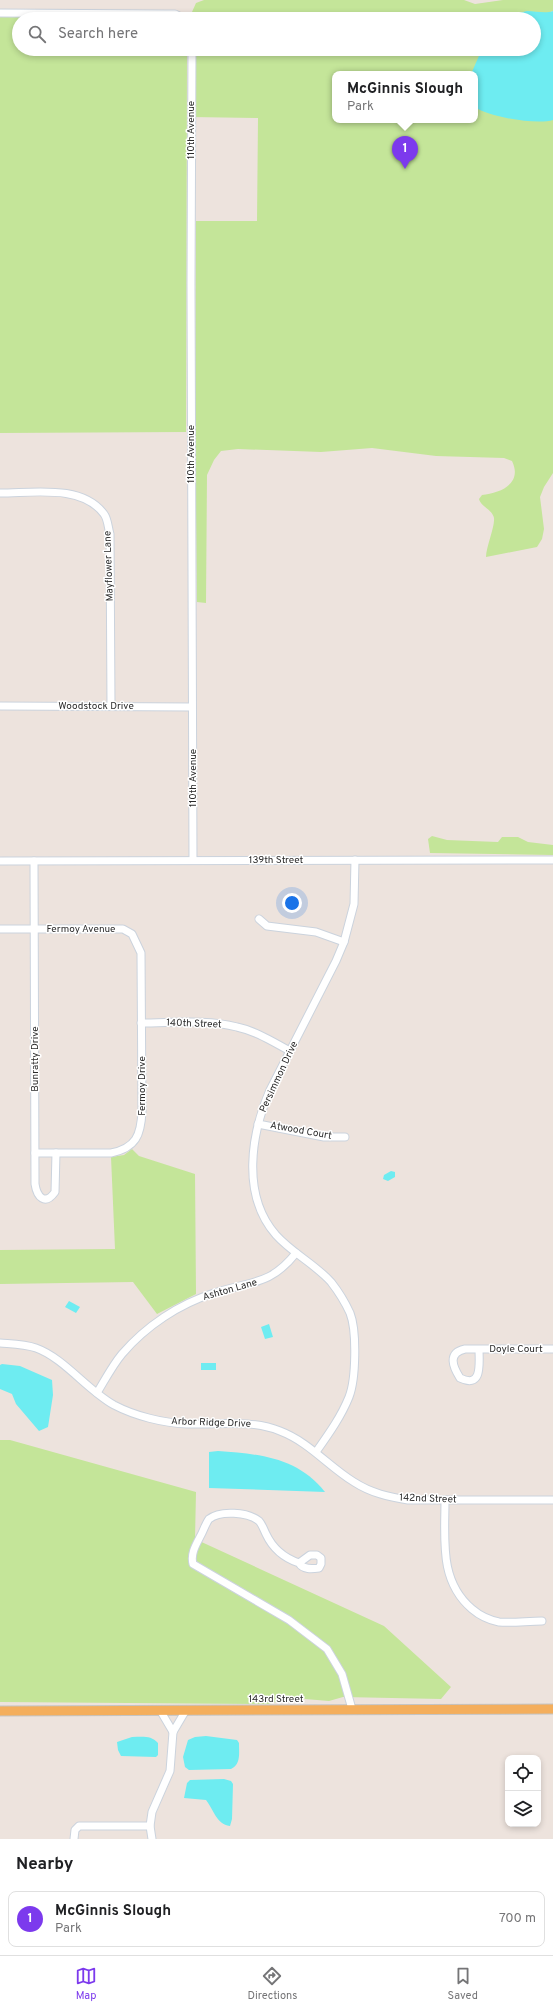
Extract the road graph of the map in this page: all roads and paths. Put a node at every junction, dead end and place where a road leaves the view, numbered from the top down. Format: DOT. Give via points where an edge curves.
graph roads {
  1 [pos="0,13"];
  2 [pos="12,13"];
  3 [pos="192,56"];
  4 [pos="0,493"];
  5 [pos="0,706"];
  6 [pos="111,706"];
  7 [pos="192,707"];
  8 [pos="193,860"];
  9 [pos="355,860"];
  10 [pos="553,860"];
  11 [pos="34,861"];
  12 [pos="0,862"];
  13 [pos="259,919"];
  14 [pos="34,928"];
  15 [pos="0,929"];
  16 [pos="344,942"];
  17 [pos="142,1023"];
  18 [pos="290,1051"];
  19 [pos="258,1124"];
  20 [pos="345,1137"];
  21 [pos="35,1153"];
  22 [pos="56,1153"];
  23 [pos="296,1253"];
  24 [pos="0,1343"];
  25 [pos="479,1349"];
  26 [pos="553,1349"];
  27 [pos="97,1392"];
  28 [pos="316,1452"];
  29 [pos="445,1500"];
  30 [pos="553,1500"];
  31 [pos="299,1563"];
  32 [pos="542,1621"];
  33 [pos="352,1709"];
  34 [pos="553,1709"];
  35 [pos="160,1710"];
  36 [pos="186,1710"];
  37 [pos="0,1711"];
  38 [pos="173,1732"];
  39 [pos="150,1826"];
  40 [pos="74,1839"];
  41 [pos="152,1839"];
  1 -- 2 [label="street"];
  3 -- 7 [label="street, 110th Avenue"];
  4 -- 6 [label="street, Mayflower Lane" via="70,492 88,499 105,514 110,534"];
  5 -- 6 [label="street, Woodstock Drive"];
  6 -- 7 [label="street, Woodstock Drive"];
  7 -- 8 [label="street, 110th Avenue"];
  8 -- 9 [label="street, 139th Street"];
  8 -- 11 [label="street, 139th Street"];
  9 -- 10 [label="street, 139th Street"];
  9 -- 16 [label="street, Persimmon Drive" via="354,904"];
  11 -- 12 [label="street, 139th Street"];
  11 -- 14 [label="street, Bunratty Drive"];
  13 -- 16 [label="street" via="267,926 316,932"];
  14 -- 15 [label="street, Fermoy Avenue"];
  14 -- 17 [label="street, Fermoy Avenue" via="123,929 132,934 141,953"];
  14 -- 21 [label="street, Bunratty Drive"];
  16 -- 18 [label="street, Persimmon Drive"];
  17 -- 18 [label="street, 140th Street" via="213,1023 238,1027"];
  17 -- 22 [label="street, Fermoy Drive" via="141,1126 132,1144 123,1150 111,1152"];
  18 -- 19 [label="street, Persimmon Drive"];
  19 -- 20 [label="street, Atwood Court" via="318,1136"];
  19 -- 23 [label="street, Persimmon Drive" via="253,1167 259,1206 276,1235"];
  21 -- 22 [label="street, Fermoy Drive"];
  21 -- 22 [label="street, Bunratty Drive" via="36,1192 45,1199 55,1192"];
  23 -- 27 [label="street, Ashton Lane" via="276,1274 261,1281 214,1293 173,1311 153,1324 121,1355"];
  23 -- 28 [label="street, Persimmon Drive" via="330,1281 341,1296 350,1314 354,1336 350,1395 342,1413"];
  24 -- 27 [label="street, Arbor Ridge Drive" via="37,1348"];
  25 -- 25 [label="street, Doyle Court" via="465,1349 455,1353 453,1362 460,1378 470,1380 478,1376"];
  25 -- 26 [label="street, Doyle Court"];
  27 -- 28 [label="street, Arbor Ridge Drive" via="132,1412 166,1421 186,1424 235,1423 267,1427 292,1436"];
  28 -- 29 [label="street, 142nd Street" via="353,1482 370,1491 408,1500"];
  29 -- 30 [label="street, 142nd Street"];
  29 -- 32 [label="street" via="446,1558 448,1573 455,1591 480,1616 498,1622"];
  31 -- 33 [label="street" via="288,1560 278,1552 270,1543 260,1522 252,1517 235,1514 216,1515 208,1520 193,1550 192,1559 193,1564 288,1620 327,1649 342,1674"];
  33 -- 34 [label="main road, 143rd Street"];
  33 -- 36 [label="main road, 143rd Street"];
  35 -- 36 [label="main road, 143rd Street"];
  35 -- 37 [label="main road, 143rd Street"];
  35 -- 38 [label="street"];
  36 -- 38 [label="street"];
  38 -- 39 [label="street" via="170,1771 155,1801"];
  39 -- 40 [label="street" via="79,1826 75,1830"];
  39 -- 41 [label="street"];
}
